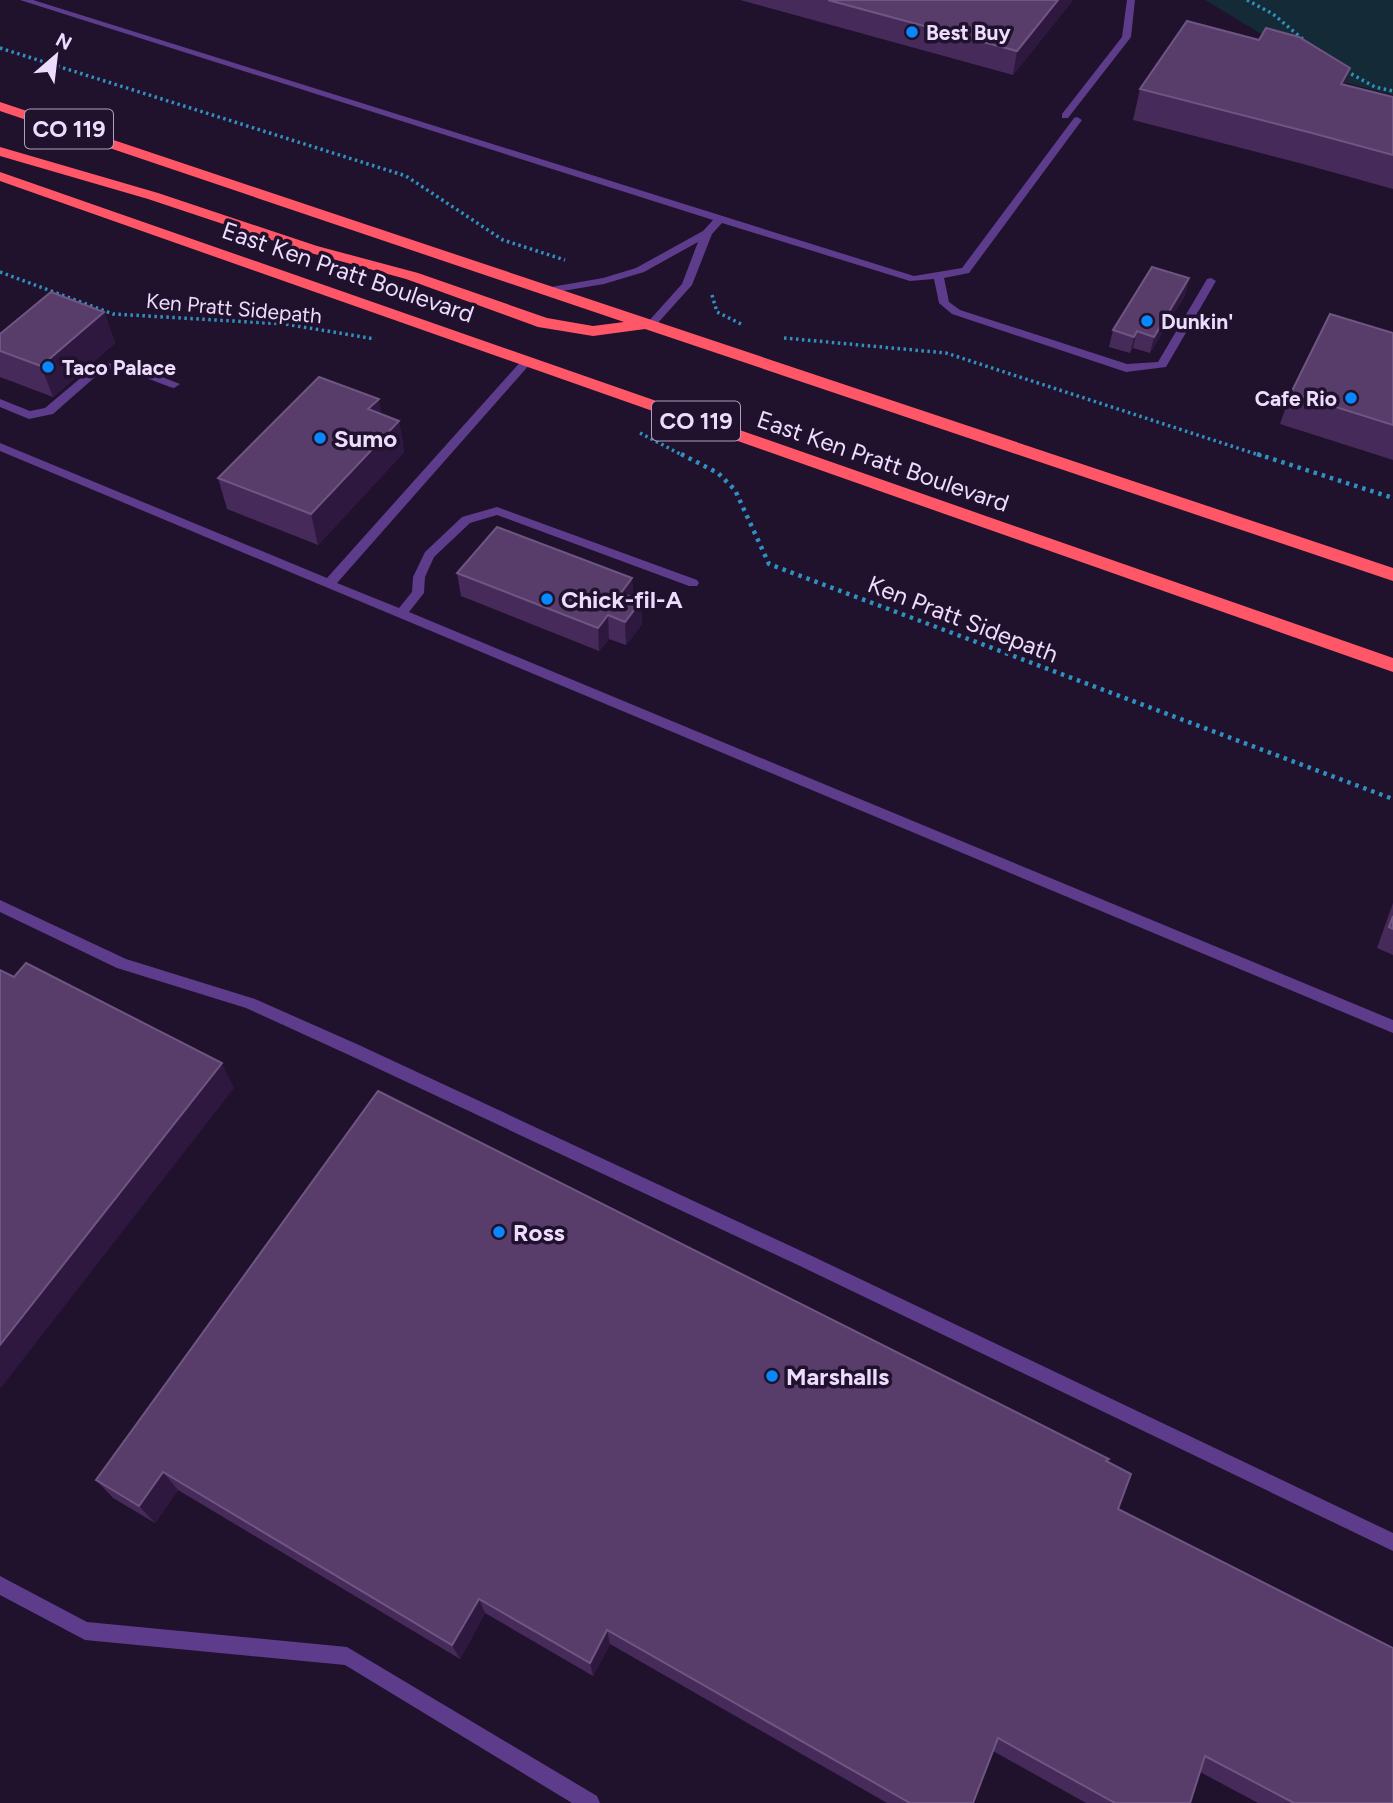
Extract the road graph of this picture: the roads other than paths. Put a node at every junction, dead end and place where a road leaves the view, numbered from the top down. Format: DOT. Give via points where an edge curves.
graph roads {
  1 [pos="24,0"];
  2 [pos="1131,0"];
  3 [pos="0,106"];
  4 [pos="1065,116"];
  5 [pos="1077,120"];
  6 [pos="0,151"];
  7 [pos="0,176"];
  8 [pos="720,219"];
  9 [pos="707,233"];
  10 [pos="938,275"];
  11 [pos="1211,281"];
  12 [pos="551,290"];
  13 [pos="652,323"];
  14 [pos="527,362"];
  15 [pos="174,384"];
  16 [pos="0,403"];
  17 [pos="0,447"];
  18 [pos="1393,575"];
  19 [pos="693,583"];
  20 [pos="329,584"];
  21 [pos="401,614"];
  22 [pos="1393,665"];
  23 [pos="0,906"];
  24 [pos="1393,1027"];
  25 [pos="1393,1542"];
  26 [pos="0,1585"];
  27 [pos="590,1803"];
  1 -- 8 [label="lane"];
  2 -- 4 [label="lane" via="1126,37"];
  3 -- 12 [label="highway, East Ken Pratt Boulevard / CO 119"];
  5 -- 10 [label="lane" via="965,271"];
  6 -- 13 [label="highway" via="412,276 544,323 593,331"];
  7 -- 14 [label="highway, East Ken Pratt Boulevard / CO 119"];
  8 -- 9 [label="lane"];
  8 -- 10 [label="lane" via="914,279"];
  9 -- 12 [label="lane" via="640,270"];
  9 -- 13 [label="lane" via="687,285"];
  10 -- 11 [label="lane" via="944,303 956,312 1126,368 1163,365"];
  12 -- 13 [label="highway, East Ken Pratt Boulevard / CO 119"];
  13 -- 18 [label="highway, East Ken Pratt Boulevard / CO 119"];
  14 -- 20 [label="lane"];
  14 -- 22 [label="highway, East Ken Pratt Boulevard / CO 119"];
  15 -- 16 [label="lane" via="124,365 100,367 49,411 29,415"];
  17 -- 20 [label="lane"];
  19 -- 21 [label="lane" via="497,511 466,520 429,555 418,593"];
  20 -- 21 [label="lane"];
  21 -- 24 [label="lane"];
  23 -- 25 [label="lane" via="122,964 250,1003 319,1034"];
  26 -- 27 [label="lane" via="85,1631 347,1656"];
}
